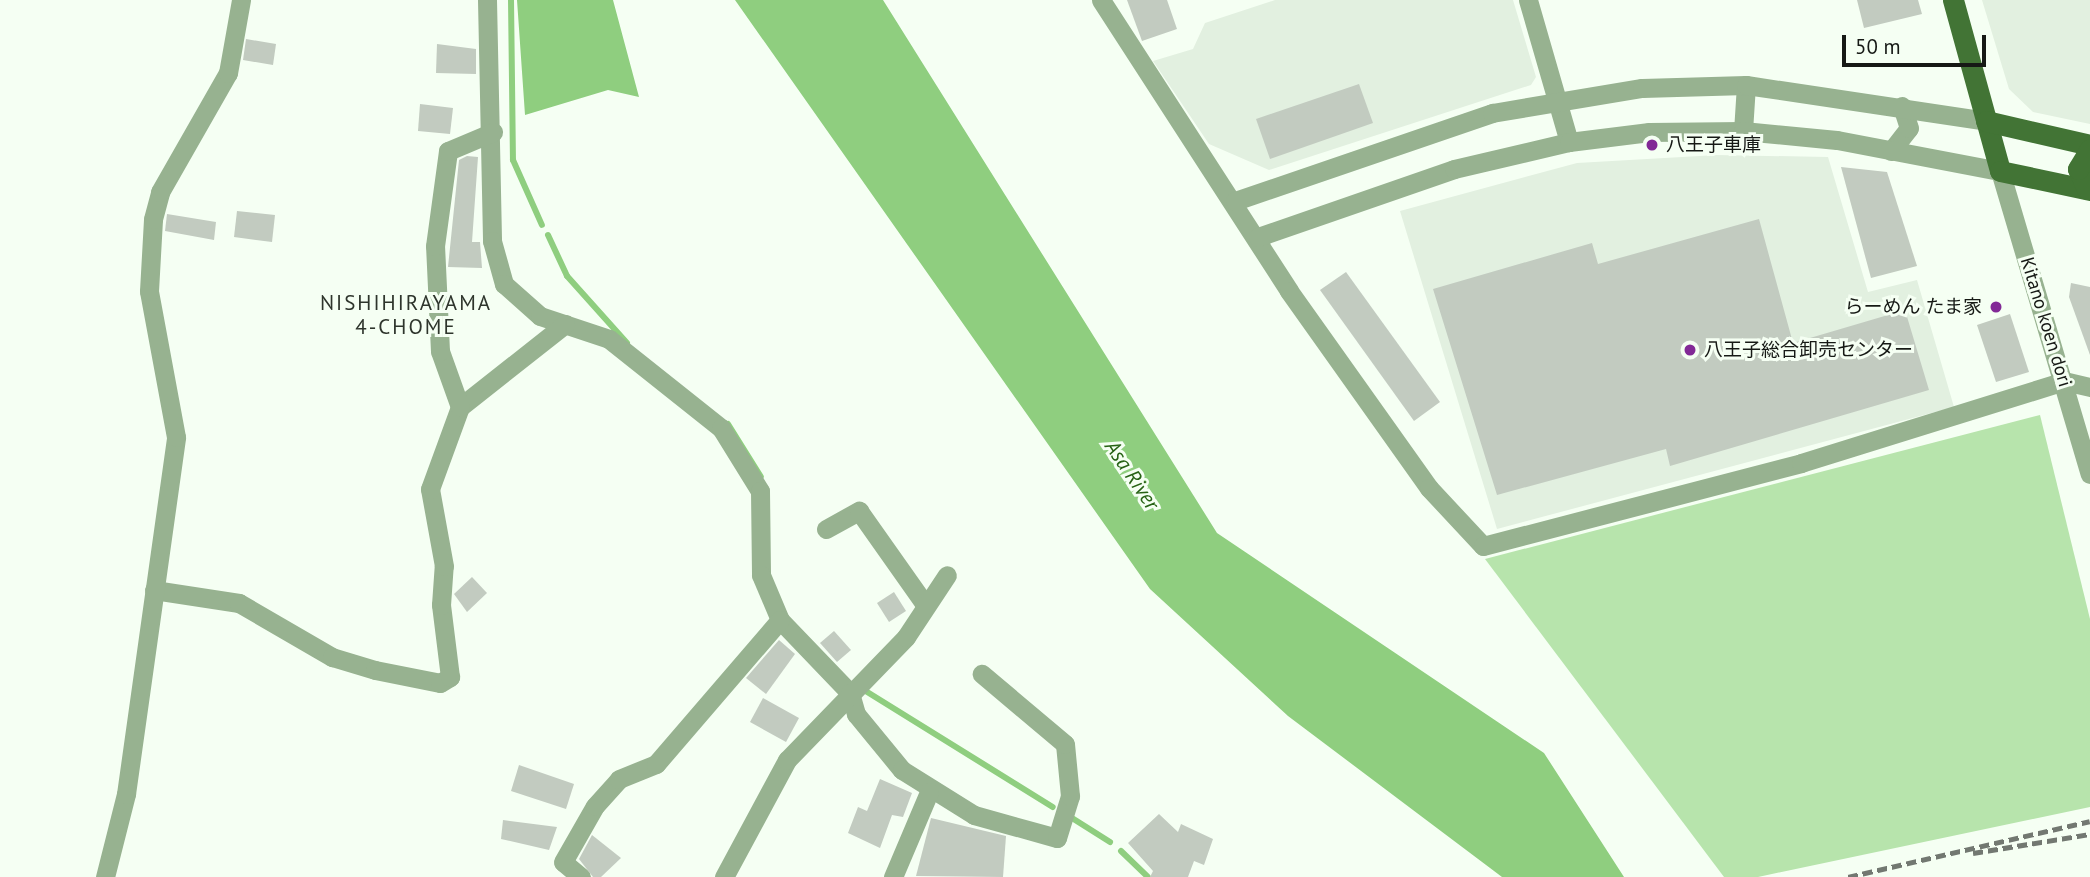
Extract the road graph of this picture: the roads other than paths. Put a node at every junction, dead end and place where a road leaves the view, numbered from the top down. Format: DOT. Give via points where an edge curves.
graph roads {
  1 [pos="241,0"];
  2 [pos="486,0"];
  3 [pos="1101,0"];
  4 [pos="1528,0"];
  5 [pos="1953,0"];
  6 [pos="1745,85"];
  7 [pos="1558,98"];
  8 [pos="1902,106"];
  9 [pos="1986,121"];
  10 [pos="1743,131"];
  11 [pos="493,132"];
  12 [pos="1569,142"];
  13 [pos="2090,147"];
  14 [pos="1891,151"];
  15 [pos="2000,171"];
  16 [pos="2089,190"];
  17 [pos="1235,201"];
  18 [pos="1258,237"];
  19 [pos="565,324"];
  20 [pos="2064,382"];
  21 [pos="2090,387"];
  22 [pos="460,407"];
  23 [pos="2090,474"];
  24 [pos="826,529"];
  25 [pos="947,575"];
  26 [pos="154,590"];
  27 [pos="926,606"];
  28 [pos="780,620"];
  29 [pos="982,674"];
  30 [pos="850,693"];
  31 [pos="929,792"];
  32 [pos="105,877"];
  33 [pos="581,877"];
  34 [pos="724,877"];
  35 [pos="893,877"];
  1 -- 26 [label="street" via="228,73 160,192 153,219 149,292 176,437"];
  2 -- 11 [label="street"];
  3 -- 17 [label="street"];
  4 -- 7 [label="street"];
  5 -- 9 [label="main road"];
  6 -- 7 [label="street"];
  6 -- 8 [label="street"];
  6 -- 10 [label="street"];
  7 -- 12 [label="street"];
  7 -- 17 [label="street" via="1441,128"];
  8 -- 9 [label="street"];
  8 -- 14 [label="street" via="1909,128"];
  9 -- 13 [label="main road"];
  9 -- 15 [label="main road"];
  10 -- 12 [label="street"];
  10 -- 14 [label="street"];
  11 -- 19 [label="street" via="495,263 517,300"];
  11 -- 22 [label="street" via="448,151 443,164 435,246 440,351"];
  12 -- 18 [label="street" via="1454,169"];
  13 -- 16 [label="main road" via="2078,169"];
  14 -- 15 [label="street"];
  15 -- 16 [label="main road"];
  15 -- 20 [label="street, Kitano koen dori"];
  17 -- 18 [label="street"];
  18 -- 20 [label="street" via="1429,488 1483,546 1801,463"];
  19 -- 22 [label="street"];
  19 -- 28 [label="street" via="609,339 721,428 743,455 760,492 761,575"];
  20 -- 21 [label="street"];
  20 -- 23 [label="street, Kitano koen dori"];
  22 -- 26 [label="street" via="430,489 444,566 441,605 450,677 440,683 332,657 239,603"];
  24 -- 27 [label="street" via="859,511"];
  25 -- 27 [label="street"];
  26 -- 32 [label="street" via="126,793"];
  27 -- 30 [label="street" via="906,637"];
  28 -- 30 [label="street"];
  28 -- 33 [label="street" via="656,764 619,779 595,806 563,862"];
  29 -- 31 [label="street" via="1065,744 1070,796 1057,838 974,815"];
  30 -- 31 [label="street" via="871,736"];
  30 -- 34 [label="street" via="786,760"];
  31 -- 35 [label="street"];
}
